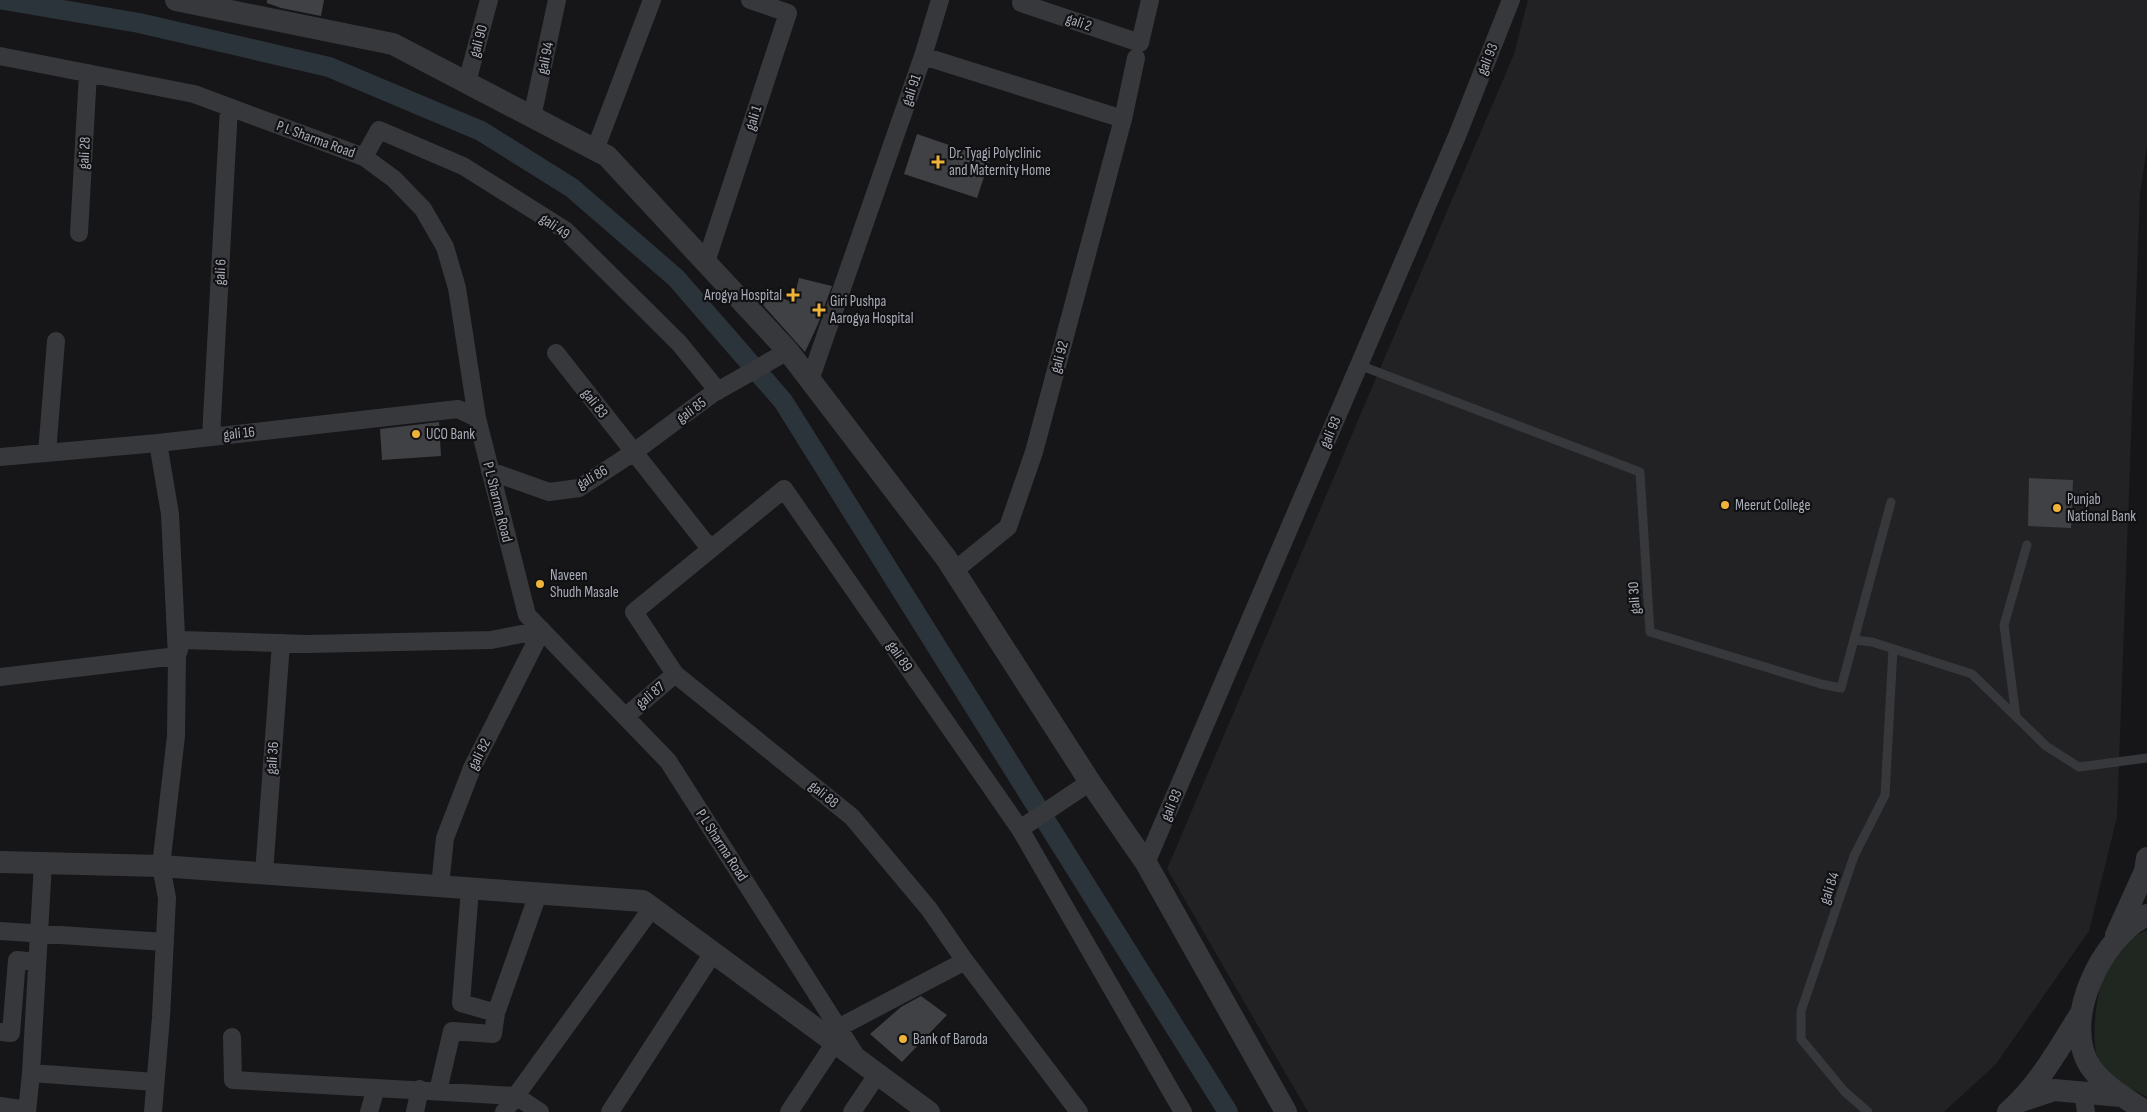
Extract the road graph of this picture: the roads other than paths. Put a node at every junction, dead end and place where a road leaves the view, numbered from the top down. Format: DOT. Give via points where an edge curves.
graph roads {
  1 [pos="176,0"];
  2 [pos="489,0"];
  3 [pos="557,0"];
  4 [pos="652,0"];
  5 [pos="750,0"];
  6 [pos="940,0"];
  7 [pos="1150,0"];
  8 [pos="1510,0"];
  9 [pos="1018,1"];
  10 [pos="1138,51"];
  11 [pos="0,56"];
  12 [pos="923,56"];
  13 [pos="88,73"];
  14 [pos="467,82"];
  15 [pos="229,107"];
  16 [pos="532,117"];
  17 [pos="1123,119"];
  18 [pos="595,150"];
  19 [pos="364,157"];
  20 [pos="79,233"];
  21 [pos="706,262"];
  22 [pos="56,341"];
  23 [pos="556,353"];
  24 [pos="785,353"];
  25 [pos="1359,365"];
  26 [pos="810,380"];
  27 [pos="718,391"];
  28 [pos="477,418"];
  29 [pos="211,437"];
  30 [pos="158,443"];
  31 [pos="634,452"];
  32 [pos="47,453"];
  33 [pos="0,457"];
  34 [pos="490,471"];
  35 [pos="1891,502"];
  36 [pos="2026,545"];
  37 [pos="712,547"];
  38 [pos="954,570"];
  39 [pos="542,630"];
  40 [pos="1854,640"];
  41 [pos="281,643"];
  42 [pos="1893,649"];
  43 [pos="177,656"];
  44 [pos="675,674"];
  45 [pos="0,677"];
  46 [pos="625,717"];
  47 [pos="2016,717"];
  48 [pos="2147,758"];
  49 [pos="1090,782"];
  50 [pos="1020,829"];
  51 [pos="2147,858"];
  52 [pos="0,862"];
  53 [pos="43,863"];
  54 [pos="1146,863"];
  55 [pos="161,866"];
  56 [pos="264,873"];
  57 [pos="440,886"];
  58 [pos="470,889"];
  59 [pos="538,894"];
  60 [pos="652,908"];
  61 [pos="2147,915"];
  62 [pos="0,931"];
  63 [pos="39,934"];
  64 [pos="165,942"];
  65 [pos="2111,945"];
  66 [pos="713,954"];
  67 [pos="965,961"];
  68 [pos="37,962"];
  69 [pos="2082,1010"];
  70 [pos="496,1013"];
  71 [pos="0,1032"];
  72 [pos="836,1036"];
  73 [pos="232,1037"];
  74 [pos="870,1070"];
  75 [pos="31,1073"];
  76 [pos="155,1082"];
  77 [pos="376,1088"];
  78 [pos="420,1089"];
  79 [pos="438,1091"];
  80 [pos="516,1096"];
  81 [pos="2122,1096"];
  82 [pos="2084,1102"];
  83 [pos="0,1106"];
  84 [pos="2014,1106"];
  85 [pos="27,1111"];
  86 [pos="153,1112"];
  87 [pos="369,1112"];
  88 [pos="415,1112"];
  89 [pos="504,1112"];
  90 [pos="540,1112"];
  91 [pos="610,1112"];
  92 [pos="790,1112"];
  93 [pos="852,1112"];
  94 [pos="929,1112"];
  95 [pos="1079,1112"];
  96 [pos="1183,1112"];
  97 [pos="1286,1112"];
  98 [pos="1868,1112"];
  99 [pos="2146,1112"];
  1 -- 14 [label="street" via="393,44"];
  2 -- 14 [label="street, gali 90"];
  3 -- 16 [label="street, gali 94"];
  4 -- 18 [label="street"];
  5 -- 21 [label="street, gali 1" via="788,13"];
  6 -- 12 [label="street"];
  7 -- 10 [label="street"];
  8 -- 25 [label="street, gali 93" via="1457,136"];
  9 -- 10 [label="street, gali 2"];
  10 -- 17 [label="street"];
  11 -- 13 [label="street, P L Sharma Road"];
  12 -- 17 [label="street, gali 91"];
  12 -- 26 [label="street, gali 91"];
  13 -- 15 [label="street, P L Sharma Road" via="194,94"];
  13 -- 20 [label="street, gali 28"];
  14 -- 16 [label="street"];
  15 -- 19 [label="street, P L Sharma Road"];
  15 -- 29 [label="street, gali 6"];
  16 -- 18 [label="street"];
  17 -- 38 [label="street, gali 92" via="1034,452 1008,527"];
  18 -- 21 [label="street" via="607,156"];
  19 -- 27 [label="street, gali 49" via="379,130 463,166 565,230 680,343"];
  19 -- 28 [label="street, P L Sharma Road" via="394,179 423,209 445,246 462,314"];
  21 -- 24 [label="street"];
  22 -- 32 [label="street"];
  23 -- 31 [label="street, gali 83"];
  24 -- 26 [label="street"];
  24 -- 27 [label="street, gali 85"];
  25 -- 40 [label="lane, gali 30" via="1640,472 1650,632 1841,688"];
  25 -- 54 [label="street, gali 93"];
  26 -- 38 [label="street"];
  27 -- 31 [label="street, gali 85"];
  28 -- 29 [label="street, gali 16" via="458,409"];
  28 -- 34 [label="street, P L Sharma Road"];
  29 -- 30 [label="street, gali 16"];
  30 -- 32 [label="street, gali 16"];
  30 -- 43 [label="street" via="170,514"];
  31 -- 34 [label="street, gali 86" via="579,488 549,492"];
  31 -- 37 [label="street, gali 83"];
  32 -- 33 [label="street, gali 16"];
  34 -- 39 [label="street, P L Sharma Road" via="527,615"];
  35 -- 40 [label="lane, gali 30"];
  36 -- 47 [label="lane" via="2004,625"];
  37 -- 44 [label="street, gali 88" via="634,612"];
  37 -- 50 [label="street, gali 89" via="784,489"];
  38 -- 49 [label="street"];
  39 -- 41 [label="street" via="491,640"];
  39 -- 46 [label="street, P L Sharma Road"];
  39 -- 57 [label="street, gali 82" via="472,768 445,838"];
  40 -- 42 [label="lane"];
  41 -- 43 [label="street" via="182,640"];
  41 -- 56 [label="street, gali 36"];
  42 -- 47 [label="lane" via="1972,674"];
  42 -- 98 [label="lane, gali 84" via="1885,795 1854,856 1801,1011 1801,1039 1845,1092"];
  43 -- 45 [label="street"];
  43 -- 55 [label="street" via="176,736"];
  44 -- 46 [label="street, gali 87"];
  44 -- 67 [label="street, gali 88" via="852,817 930,909"];
  46 -- 72 [label="street, P L Sharma Road" via="668,761"];
  47 -- 48 [label="lane" via="2046,746 2079,767"];
  49 -- 50 [label="street"];
  49 -- 54 [label="street"];
  50 -- 96 [label="street"];
  51 -- 65 [label="street" via="2145,871"];
  52 -- 53 [label="street"];
  53 -- 55 [label="street"];
  53 -- 63 [label="street"];
  54 -- 97 [label="street"];
  55 -- 56 [label="street"];
  55 -- 64 [label="street" via="167,898"];
  56 -- 57 [label="street"];
  57 -- 58 [label="street"];
  58 -- 59 [label="street"];
  58 -- 70 [label="street" via="461,1003"];
  59 -- 60 [label="street" via="643,902"];
  59 -- 70 [label="street"];
  60 -- 66 [label="street"];
  60 -- 80 [label="street"];
  61 -- 65 [label="street" via="2137,920"];
  62 -- 63 [label="street"];
  63 -- 64 [label="street"];
  63 -- 68 [label="street"];
  64 -- 76 [label="street"];
  65 -- 69 [label="street" via="2097,967"];
  66 -- 72 [label="street"];
  66 -- 91 [label="street"];
  67 -- 72 [label="street"];
  67 -- 95 [label="street, gali 88"];
  68 -- 71 [label="street" via="17,960 11,1033"];
  68 -- 75 [label="street"];
  69 -- 81 [label="street" via="2083,1053 2103,1082"];
  69 -- 84 [label="street" via="2052,1060"];
  70 -- 79 [label="street" via="493,1034 452,1031"];
  72 -- 74 [label="street"];
  72 -- 92 [label="street"];
  73 -- 77 [label="street" via="233,1080"];
  74 -- 93 [label="street"];
  74 -- 94 [label="street"];
  75 -- 76 [label="street"];
  75 -- 85 [label="street"];
  76 -- 86 [label="street"];
  77 -- 78 [label="street"];
  77 -- 87 [label="street"];
  78 -- 79 [label="street"];
  78 -- 88 [label="street"];
  79 -- 80 [label="street"];
  80 -- 89 [label="street"];
  80 -- 90 [label="street"];
  81 -- 82 [label="street"];
  81 -- 99 [label="street"];
  82 -- 84 [label="street" via="2054,1090"];
  83 -- 85 [label="street"];
}
